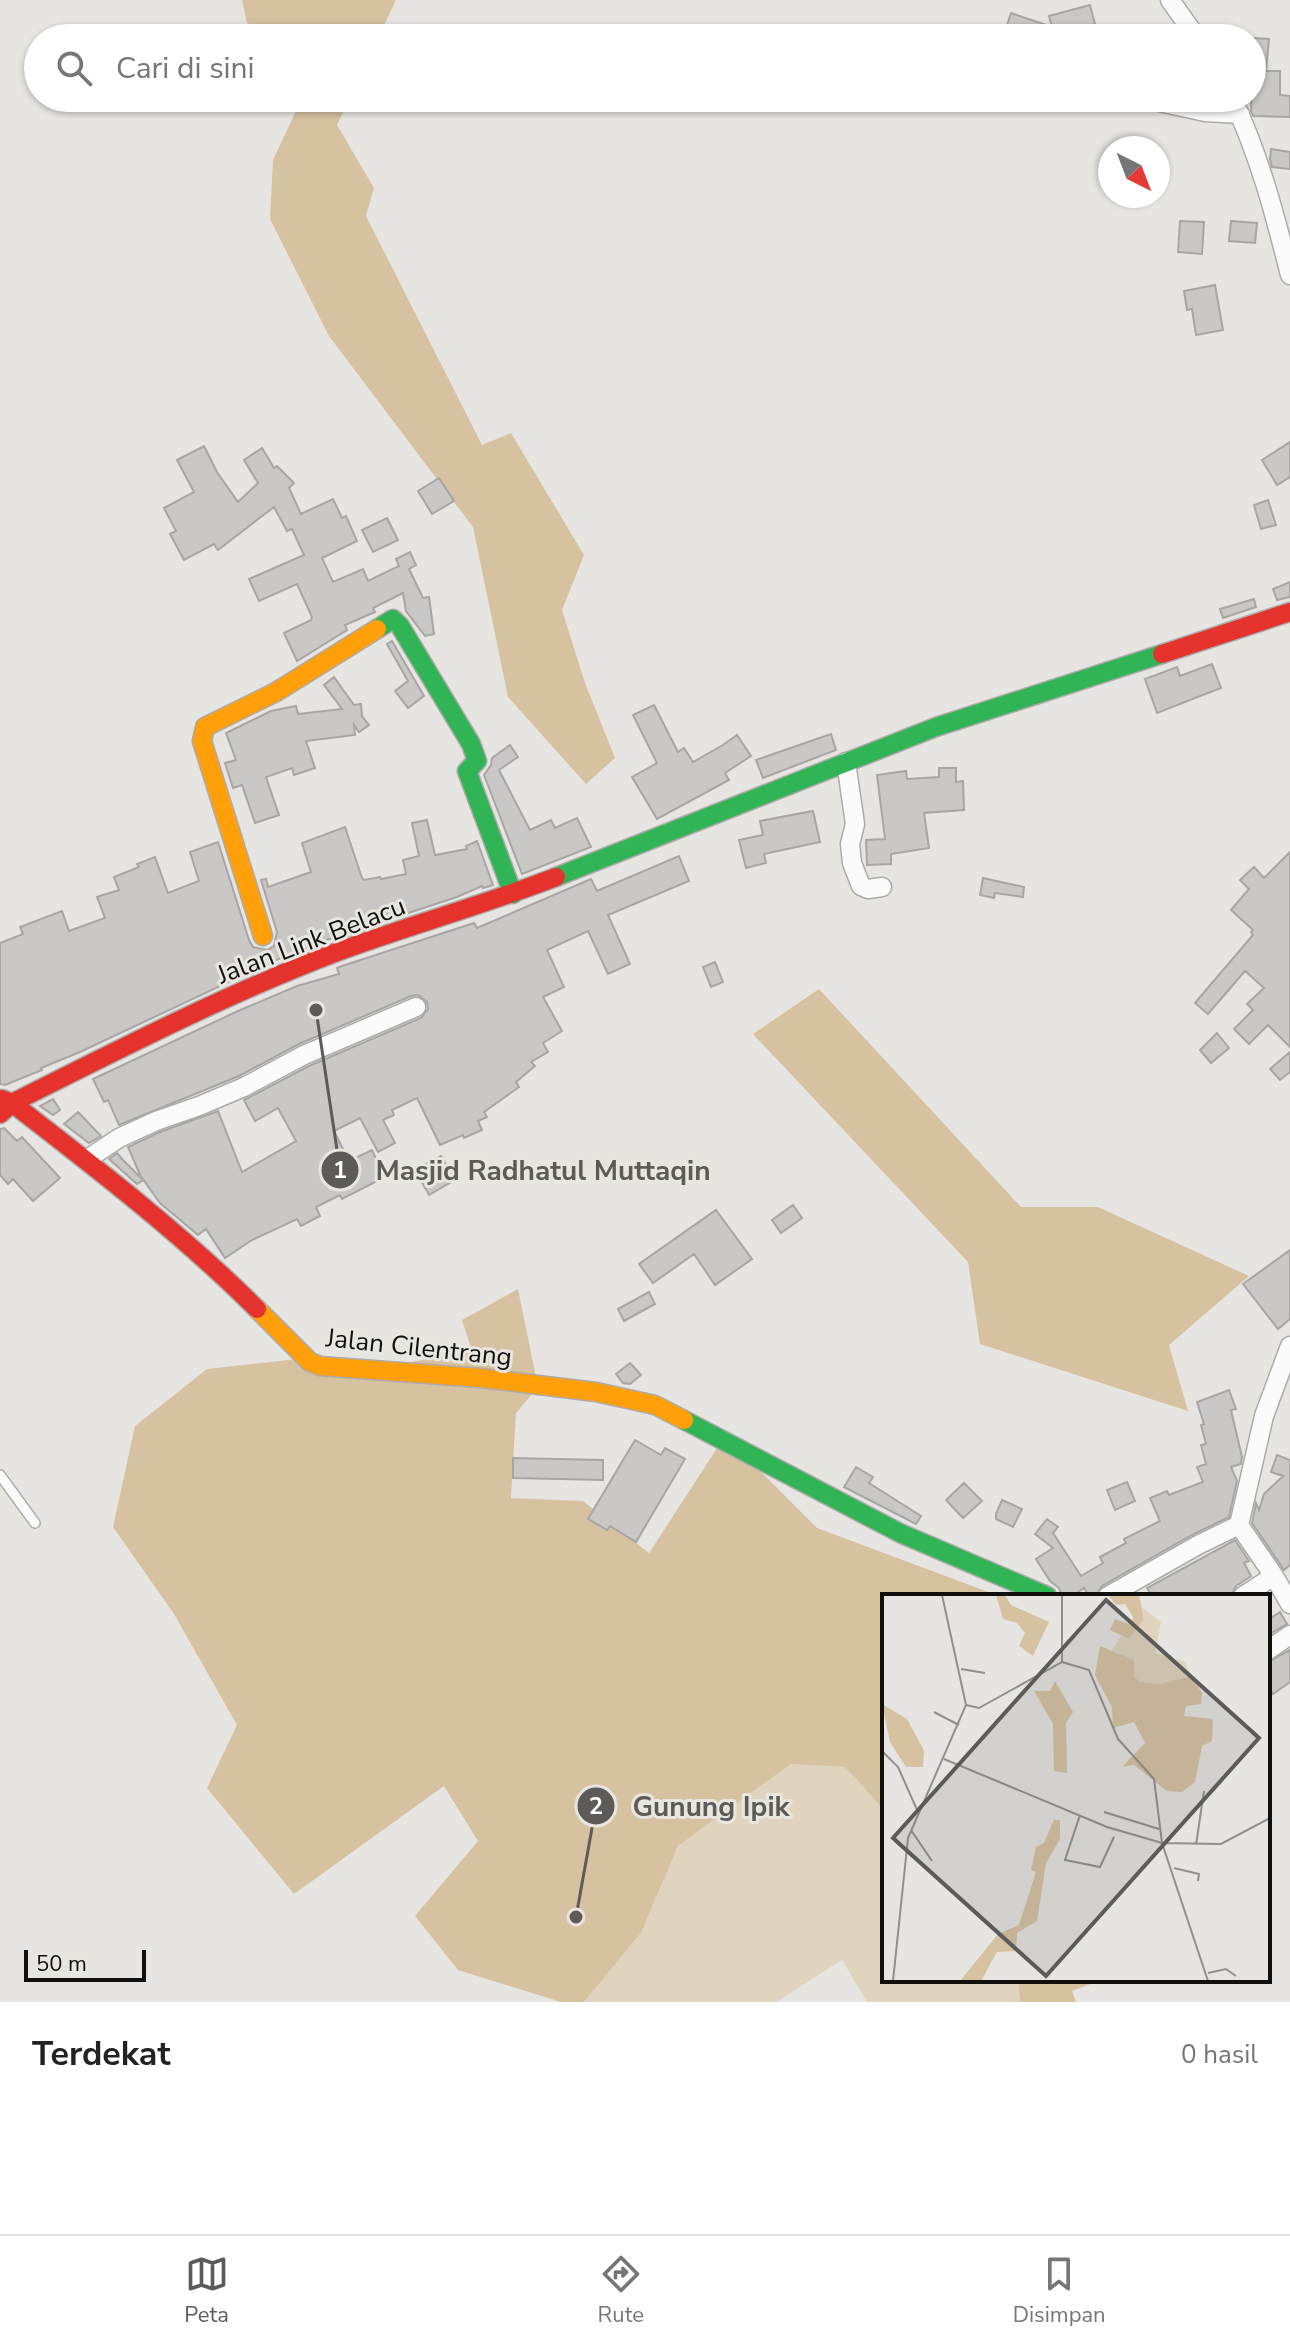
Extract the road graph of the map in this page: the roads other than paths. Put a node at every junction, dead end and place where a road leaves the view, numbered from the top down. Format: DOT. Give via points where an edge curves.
graph roads {
  1 [pos="1170,0"];
  2 [pos="1187,24"];
  3 [pos="1238,112"];
  4 [pos="1284,228"];
  5 [pos="1290,275"];
  6 [pos="1290,612"];
  7 [pos="846,762"];
  8 [pos="882,887"];
  9 [pos="513,894"];
  10 [pos="263,936"];
  11 [pos="416,1007"];
  12 [pos="4,1105"];
  13 [pos="86,1160"];
  14 [pos="1290,1346"];
  15 [pos="0,1475"];
  16 [pos="35,1523"];
  17 [pos="1239,1525"];
  18 [pos="1274,1576"];
  19 [pos="1042,1594"];
  20 [pos="1112,1594"];
  21 [pos="1246,1594"];
  22 [pos="1290,1604"];
  23 [pos="1290,1635"];
  24 [pos="1270,1649"];
  1 -- 2 [label="street"];
  3 -- 4 [label="street"];
  4 -- 5 [label="street"];
  6 -- 7 [label="street, Jalan Link Belacu" via="936,727"];
  7 -- 8 [label="street" via="855,824 852,863 861,886"];
  7 -- 9 [label="street, Jalan Link Belacu"];
  9 -- 10 [label="street" via="467,771 477,761 471,742 393,619 203,731"];
  9 -- 12 [label="street, Jalan Link Belacu" via="337,952"];
  11 -- 13 [label="street" via="119,1138"];
  12 -- 13 [label="street, Jalan Cilentrang"];
  13 -- 19 [label="street, Jalan Cilentrang" via="228,1280 310,1362 596,1392 662,1408 900,1533"];
  14 -- 17 [label="street" via="1264,1416"];
  15 -- 16 [label="lane"];
  17 -- 18 [label="street"];
  17 -- 20 [label="street"];
  18 -- 21 [label="street"];
  18 -- 22 [label="street"];
  23 -- 24 [label="street"];
}
